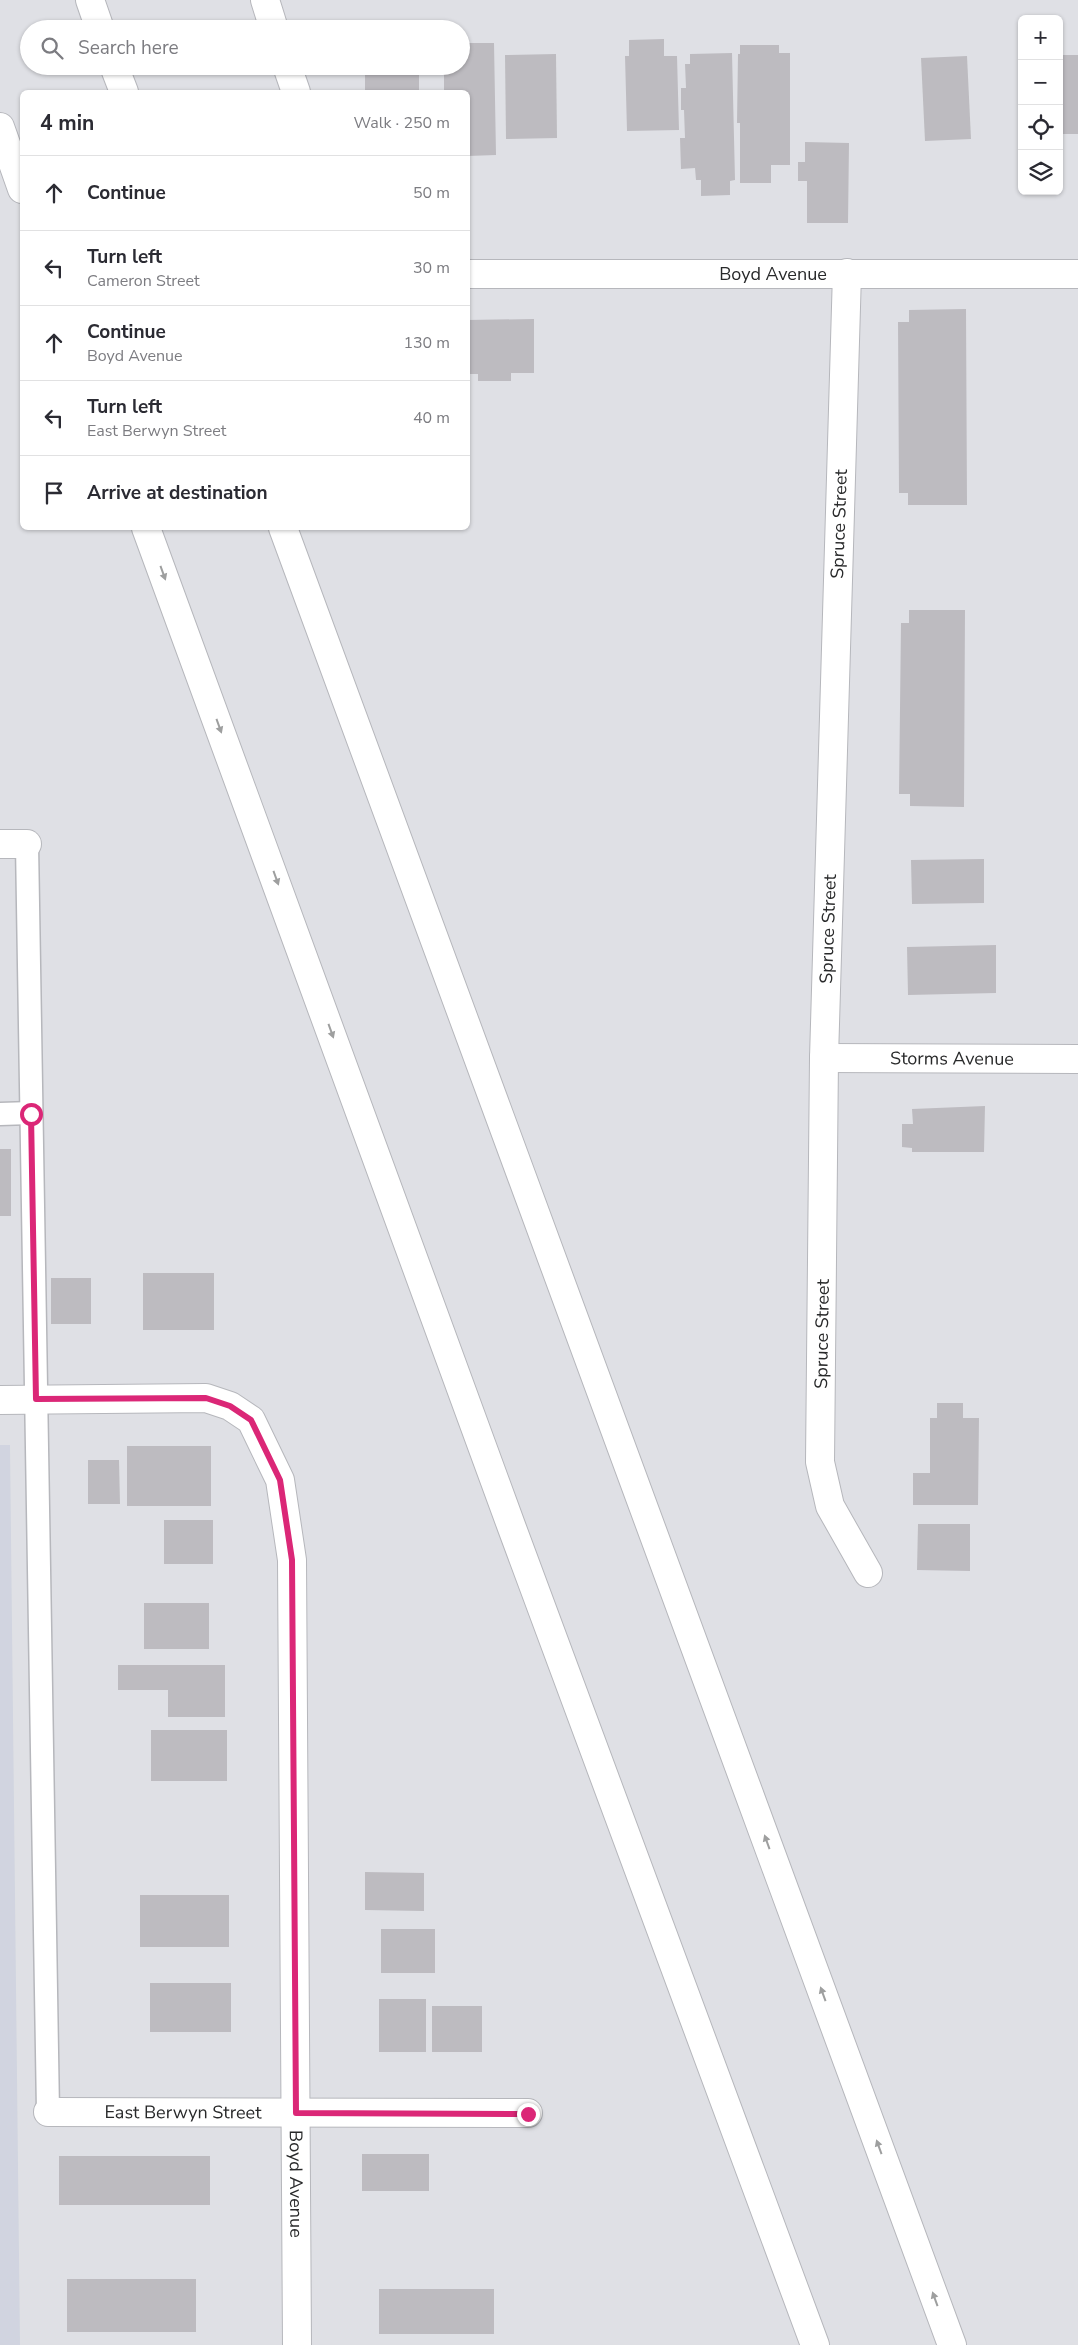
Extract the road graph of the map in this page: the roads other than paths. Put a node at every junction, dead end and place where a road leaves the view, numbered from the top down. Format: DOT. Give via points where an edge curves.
graph roads {
  1 [pos="90,0"];
  2 [pos="265,0"];
  3 [pos="97,20"];
  4 [pos="271,20"];
  5 [pos="117,75"];
  6 [pos="290,75"];
  7 [pos="123,90"];
  8 [pos="295,90"];
  9 [pos="0,127"];
  10 [pos="20,183"];
  11 [pos="847,273"];
  12 [pos="470,274"];
  13 [pos="1078,274"];
  14 [pos="147,530"];
  15 [pos="284,530"];
  16 [pos="0,844"];
  17 [pos="27,844"];
  18 [pos="824,1058"];
  19 [pos="1078,1059"];
  20 [pos="0,1114"];
  21 [pos="31,1114"];
  22 [pos="36,1399"];
  23 [pos="0,1400"];
  24 [pos="868,1574"];
  25 [pos="48,2112"];
  26 [pos="296,2113"];
  27 [pos="528,2114"];
  28 [pos="297,2345"];
  29 [pos="815,2345"];
  30 [pos="952,2345"];
  1 -- 3 [label="main road"];
  2 -- 4 [label="main road"];
  5 -- 7 [label="main road"];
  6 -- 8 [label="main road"];
  9 -- 10 [label="main road"];
  11 -- 12 [label="main road, Boyd Avenue"];
  11 -- 13 [label="main road, Boyd Avenue"];
  11 -- 18 [label="main road, Spruce Street"];
  14 -- 29 [label="main road, one-way"];
  30 -- 15 [label="main road, one-way"];
  16 -- 17 [label="main road"];
  17 -- 21 [label="lane"];
  18 -- 19 [label="main road, Storms Avenue"];
  18 -- 24 [label="main road, Spruce Street" via="820,1462 830,1506"];
  20 -- 21 [label="lane"];
  21 -- 22 [label="lane"];
  22 -- 23 [label="main road, Boyd Avenue"];
  22 -- 25 [label="lane"];
  22 -- 26 [label="main road, Boyd Avenue" via="206,1398 230,1406 251,1420 280,1480 292,1560"];
  25 -- 26 [label="main road, East Berwyn Street"];
  26 -- 27 [label="main road, East Berwyn Street"];
  26 -- 28 [label="main road, Boyd Avenue"];
}
